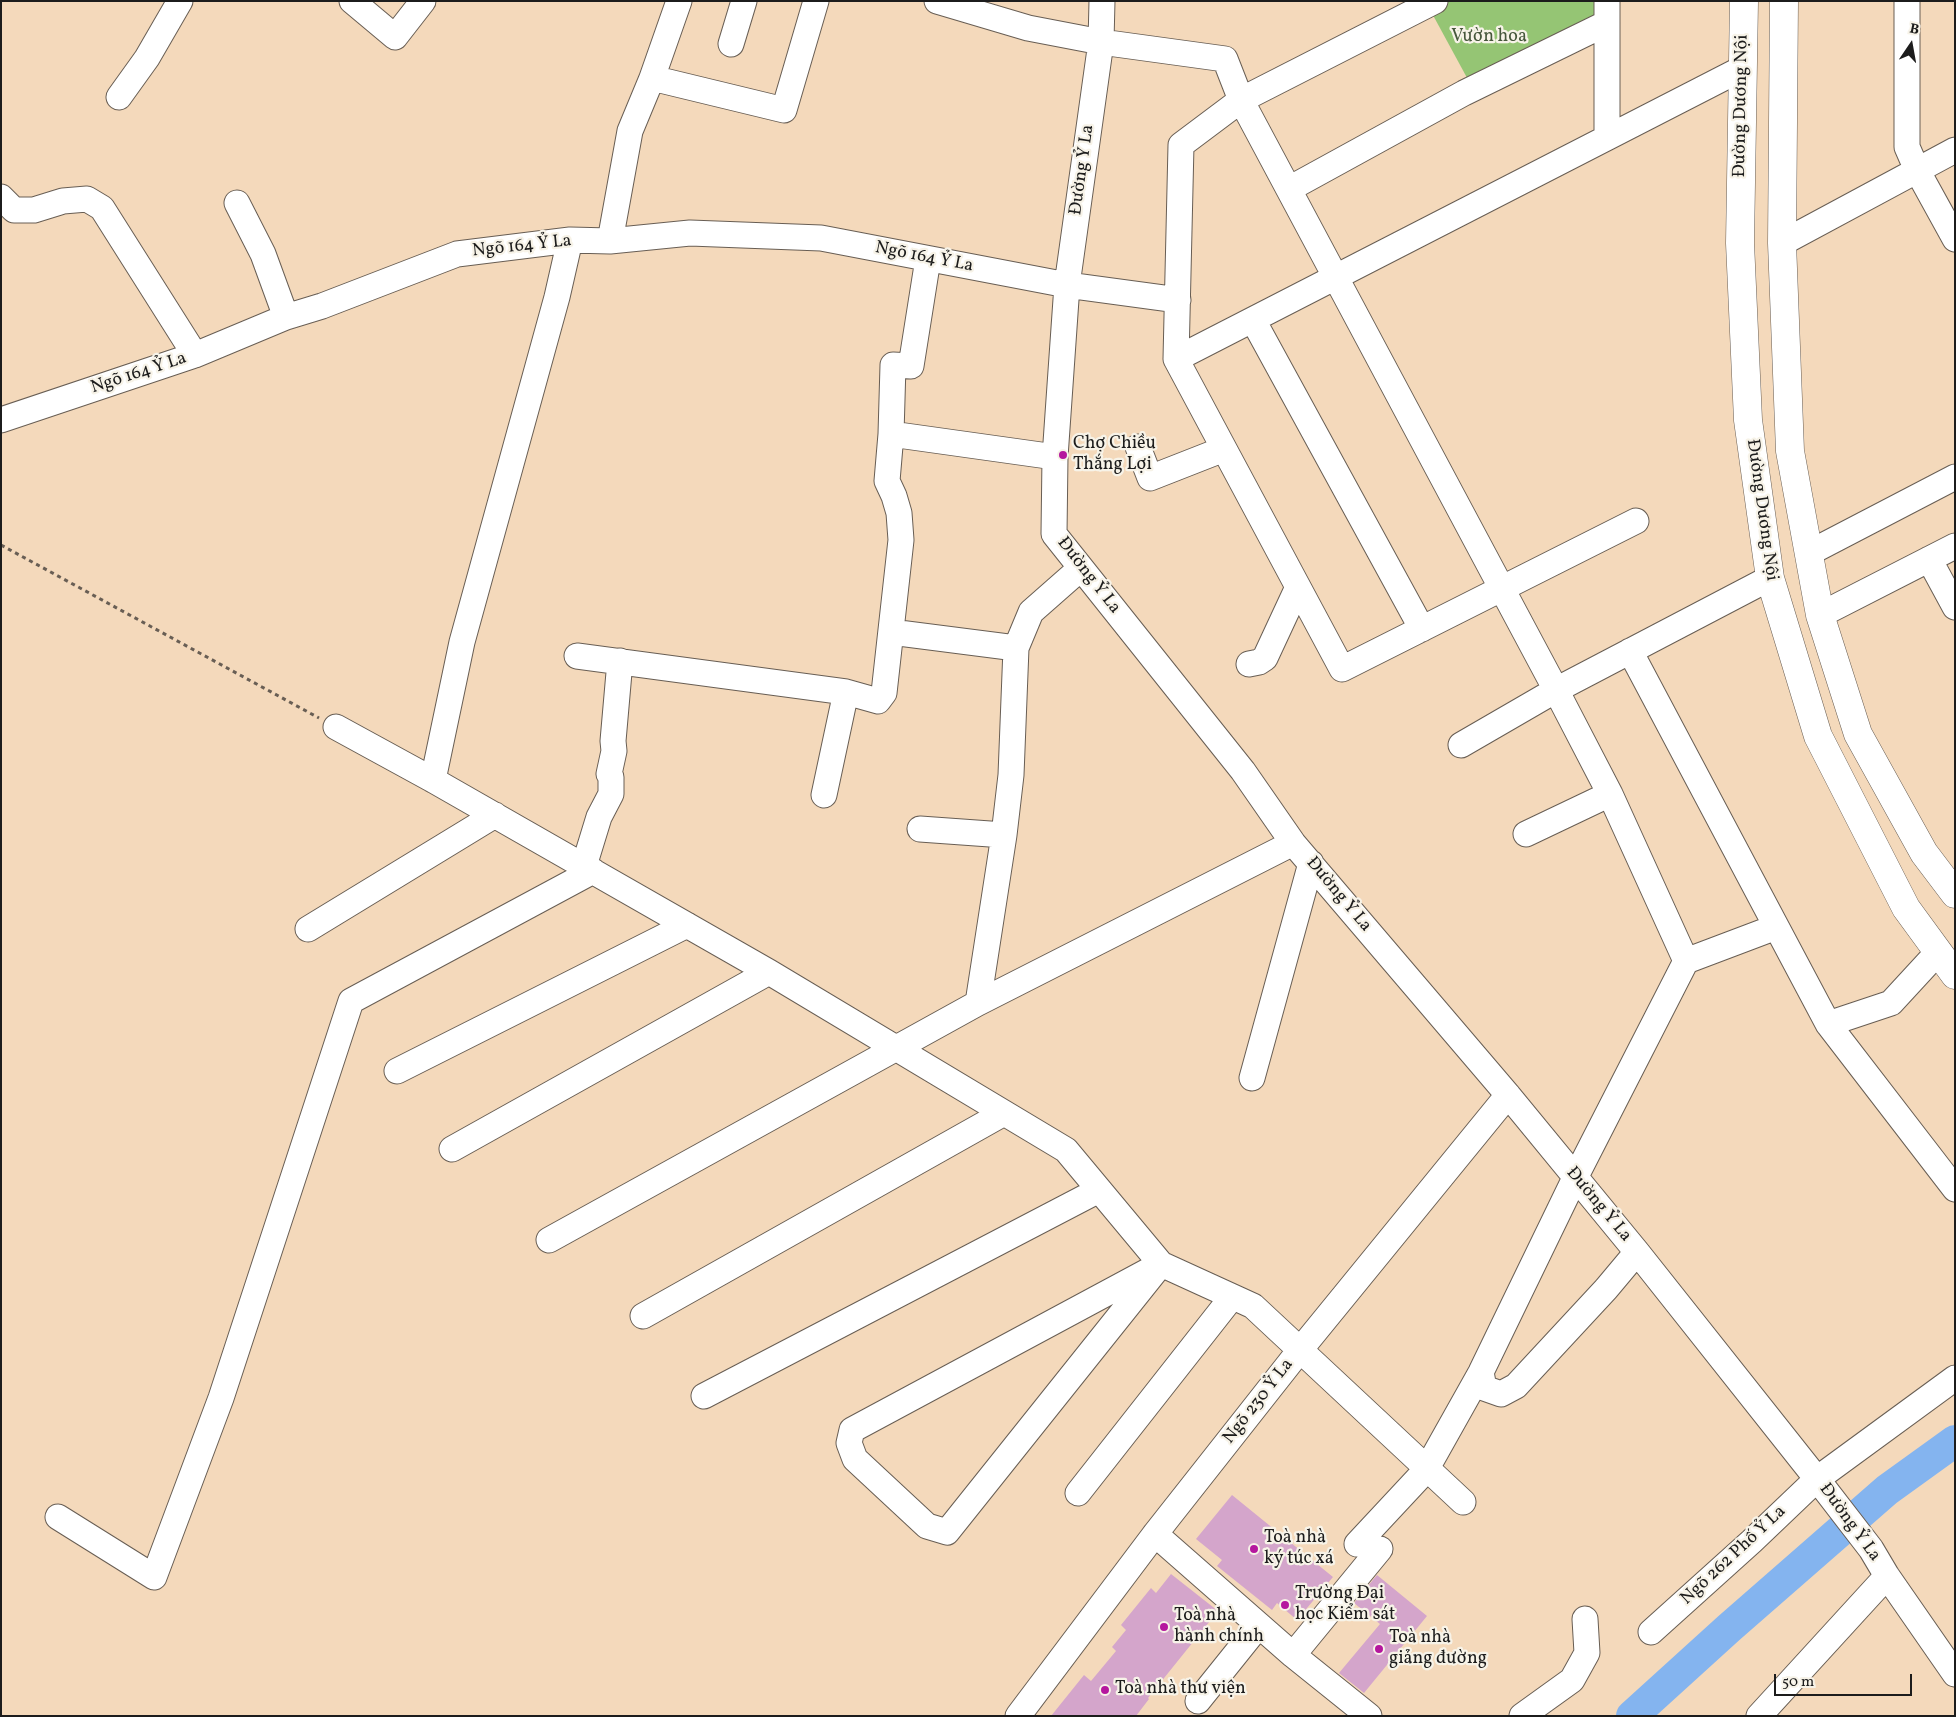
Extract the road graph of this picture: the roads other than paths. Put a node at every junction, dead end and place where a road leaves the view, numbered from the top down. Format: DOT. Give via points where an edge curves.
graph roads {
  1 [pos="180,1"];
  2 [pos="352,1"];
  3 [pos="424,1"];
  4 [pos="679,1"];
  5 [pos="744,1"];
  6 [pos="816,1"];
  7 [pos="937,1"];
  8 [pos="1102,1"];
  9 [pos="1435,1"];
  10 [pos="1744,1"];
  11 [pos="1784,1"];
  12 [pos="1906,1"];
  13 [pos="1607,12"];
  14 [pos="1101,42"];
  15 [pos="731,44"];
  16 [pos="1743,68"];
  17 [pos="652,78"];
  18 [pos="119,97"];
  19 [pos="1241,100"];
  20 [pos="1607,136"];
  21 [pos="1955,150"];
  22 [pos="1917,170"];
  23 [pos="1289,189"];
  24 [pos="1,197"];
  25 [pos="237,203"];
  26 [pos="1955,239"];
  27 [pos="570,240"];
  28 [pos="610,241"];
  29 [pos="1740,242"];
  30 [pos="1782,243"];
  31 [pos="928,258"];
  32 [pos="1336,277"];
  33 [pos="1067,285"];
  34 [pos="1178,300"];
  35 [pos="286,317"];
  36 [pos="1253,320"];
  37 [pos="195,356"];
  38 [pos="1176,359"];
  39 [pos="1,420"];
  40 [pos="891,434"];
  41 [pos="1138,447"];
  42 [pos="1224,449"];
  43 [pos="1055,456"];
  44 [pos="1955,477"];
  45 [pos="1636,521"];
  46 [pos="1955,546"];
  47 [pos="1809,553"];
  48 [pos="1930,559"];
  49 [pos="1081,568"];
  50 [pos="1770,578"];
  51 [pos="1298,588"];
  52 [pos="1502,588"];
  53 [pos="1955,608"];
  54 [pos="1820,615"];
  55 [pos="1422,629"];
  56 [pos="891,632"];
  57 [pos="1016,648"];
  58 [pos="1630,651"];
  59 [pos="577,656"];
  60 [pos="620,661"];
  61 [pos="1249,664"];
  62 [pos="1556,690"];
  63 [pos="846,692"];
  64 [pos="336,727"];
  65 [pos="1461,745"];
  66 [pos="433,780"];
  67 [pos="1610,794"];
  68 [pos="824,795"];
  69 [pos="495,815"];
  70 [pos="920,829"];
  71 [pos="1526,834"];
  72 [pos="1004,835"];
  73 [pos="1293,843"];
  74 [pos="1311,863"];
  75 [pos="588,868"];
  76 [pos="1955,894"];
  77 [pos="687,925"];
  78 [pos="1776,927"];
  79 [pos="308,929"];
  80 [pos="1938,952"];
  81 [pos="1686,961"];
  82 [pos="769,972"];
  83 [pos="1955,975"];
  84 [pos="978,1003"];
  85 [pos="1828,1024"];
  86 [pos="896,1047"];
  87 [pos="397,1071"];
  88 [pos="1252,1078"];
  89 [pos="1508,1095"];
  90 [pos="1004,1113"];
  91 [pos="452,1149"];
  92 [pos="1575,1178"];
  93 [pos="1955,1189"];
  94 [pos="1099,1190"];
  95 [pos="549,1240"];
  96 [pos="1637,1252"];
  97 [pos="1161,1264"];
  98 [pos="1232,1297"];
  99 [pos="643,1316"];
  100 [pos="1300,1350"];
  101 [pos="1481,1372"];
  102 [pos="1955,1378"];
  103 [pos="704,1396"];
  104 [pos="1426,1470"];
  105 [pos="1816,1479"];
  106 [pos="1078,1493"];
  107 [pos="1463,1502"];
  108 [pos="58,1517"];
  109 [pos="1155,1534"];
  110 [pos="1887,1576"];
  111 [pos="1585,1619"];
  112 [pos="1259,1625"];
  113 [pos="1651,1632"];
  114 [pos="1293,1654"];
  115 [pos="1955,1674"];
  116 [pos="1198,1702"];
  117 [pos="1018,1716"];
  118 [pos="1370,1716"];
  119 [pos="1522,1716"];
  120 [pos="1759,1716"];
  1 -- 18 [label="street" via="147,58"];
  2 -- 3 [label="street" via="395,36"];
  4 -- 17 [label="street"];
  5 -- 15 [label="street"];
  6 -- 17 [label="street" via="784,110"];
  7 -- 14 [label="street" via="1028,28"];
  8 -- 14 [label="street, Đường Ỷ La"];
  9 -- 19 [label="street"];
  10 -- 16 [label="main road, Đường Dương Nội"];
  11 -- 30 [label="main road"];
  12 -- 22 [label="street" via="1907,147"];
  13 -- 20 [label="street"];
  13 -- 23 [label="street"];
  14 -- 19 [label="street" via="1225,59"];
  14 -- 33 [label="street, Đường Ỷ La"];
  16 -- 20 [label="street"];
  16 -- 29 [label="main road, Đường Dương Nội"];
  17 -- 28 [label="street" via="630,131"];
  19 -- 23 [label="street"];
  19 -- 34 [label="street" via="1181,145"];
  20 -- 32 [label="street"];
  21 -- 22 [label="street"];
  22 -- 26 [label="street"];
  22 -- 30 [label="street"];
  23 -- 32 [label="street"];
  24 -- 37 [label="street" via="14,210 34,210 63,201 87,199 102,208"];
  25 -- 35 [label="street" via="264,254"];
  27 -- 28 [label="street, Ngõ 164 Ỷ La"];
  27 -- 35 [label="street, Ngõ 164 Ỷ La" via="457,254"];
  27 -- 66 [label="street" via="462,642"];
  28 -- 31 [label="street, Ngõ 164 Ỷ La" via="690,233 821,238"];
  29 -- 30 [label="main road"];
  29 -- 50 [label="main road, Đường Dương Nội" via="1748,420"];
  30 -- 47 [label="main road" via="1790,451"];
  31 -- 33 [label="street, Ngõ 164 Ỷ La"];
  31 -- 40 [label="street" via="911,366 893,365"];
  32 -- 36 [label="street"];
  32 -- 52 [label="street"];
  33 -- 34 [label="street, Ngõ 164 Ỷ La"];
  33 -- 43 [label="street, Đường Ỷ La"];
  34 -- 38 [label="street"];
  35 -- 37 [label="street, Ngõ 164 Ỷ La"];
  36 -- 38 [label="street"];
  36 -- 55 [label="street"];
  37 -- 39 [label="street, Ngõ 164 Ỷ La"];
  38 -- 42 [label="street"];
  40 -- 43 [label="street"];
  40 -- 56 [label="street" via="887,481 899,513 902,540"];
  41 -- 42 [label="street" via="1150,478"];
  42 -- 51 [label="street"];
  43 -- 49 [label="street, Đường Ỷ La" via="1054,534"];
  44 -- 47 [label="street"];
  45 -- 52 [label="street"];
  46 -- 48 [label="street"];
  47 -- 54 [label="main road"];
  48 -- 53 [label="street"];
  48 -- 54 [label="street"];
  49 -- 57 [label="street" via="1031,612"];
  49 -- 73 [label="street, Đường Ỷ La" via="1243,772"];
  50 -- 58 [label="street"];
  50 -- 80 [label="main road, Đường Dương Nội" via="1818,736 1906,908"];
  51 -- 55 [label="street" via="1342,669"];
  51 -- 61 [label="street" via="1265,658"];
  52 -- 55 [label="street"];
  52 -- 62 [label="street"];
  54 -- 76 [label="main road" via="1858,734 1924,853"];
  56 -- 57 [label="street"];
  56 -- 63 [label="street" via="882,698 878,701"];
  57 -- 72 [label="street" via="1011,774"];
  58 -- 62 [label="street"];
  58 -- 78 [label="street"];
  59 -- 60 [label="street"];
  60 -- 63 [label="street"];
  60 -- 75 [label="street" via="610,794 599,817"];
  62 -- 65 [label="street"];
  62 -- 67 [label="street"];
  63 -- 68 [label="street"];
  64 -- 66 [label="street"];
  66 -- 69 [label="street"];
  67 -- 71 [label="street"];
  67 -- 81 [label="street"];
  69 -- 75 [label="street"];
  69 -- 79 [label="street"];
  70 -- 72 [label="street"];
  72 -- 84 [label="street"];
  73 -- 74 [label="street, Đường Ỷ La"];
  73 -- 84 [label="street"];
  74 -- 88 [label="street"];
  74 -- 89 [label="street, Đường Ỷ La"];
  75 -- 77 [label="street"];
  75 -- 108 [label="street" via="351,1002 221,1398 154,1577"];
  77 -- 82 [label="street"];
  77 -- 87 [label="street"];
  78 -- 81 [label="street"];
  78 -- 85 [label="street"];
  80 -- 83 [label="main road, Đường Dương Nội"];
  80 -- 85 [label="street" via="1890,1003"];
  81 -- 92 [label="street"];
  82 -- 86 [label="street"];
  82 -- 91 [label="street"];
  84 -- 86 [label="street"];
  85 -- 93 [label="street"];
  86 -- 90 [label="street"];
  86 -- 95 [label="street"];
  89 -- 92 [label="street, Đường Ỷ La"];
  89 -- 100 [label="street, Ngõ 230 Ỷ La"];
  90 -- 94 [label="street" via="1066,1150"];
  90 -- 99 [label="street"];
  92 -- 96 [label="street, Đường Ỷ La"];
  92 -- 101 [label="street"];
  94 -- 97 [label="street"];
  94 -- 103 [label="street"];
  96 -- 101 [label="street" via="1516,1386 1502,1394 1484,1388"];
  96 -- 105 [label="street, Đường Ỷ La"];
  97 -- 97 [label="street" via="947,1532 927,1526 855,1460 849,1443 852,1430"];
  97 -- 98 [label="street"];
  98 -- 100 [label="street" via="1253,1306"];
  98 -- 106 [label="street"];
  100 -- 104 [label="street"];
  100 -- 109 [label="street, Ngõ 230 Ỷ La"];
  101 -- 104 [label="street"];
  102 -- 105 [label="street, Ngõ 262 Phố Ỷ La"];
  104 -- 107 [label="street"];
  104 -- 114 [label="street"];
  105 -- 110 [label="street, Đường Ỷ La" via="1871,1549"];
  105 -- 113 [label="street, Ngõ 262 Phố Ỷ La"];
  109 -- 112 [label="street"];
  109 -- 117 [label="street, Ngõ 230 Ỷ La"];
  110 -- 115 [label="street, Đường Ỷ La"];
  110 -- 120 [label="street"];
  111 -- 119 [label="street" via="1587,1653 1572,1680"];
  112 -- 114 [label="street"];
  112 -- 116 [label="street"];
  114 -- 118 [label="street"];
}
